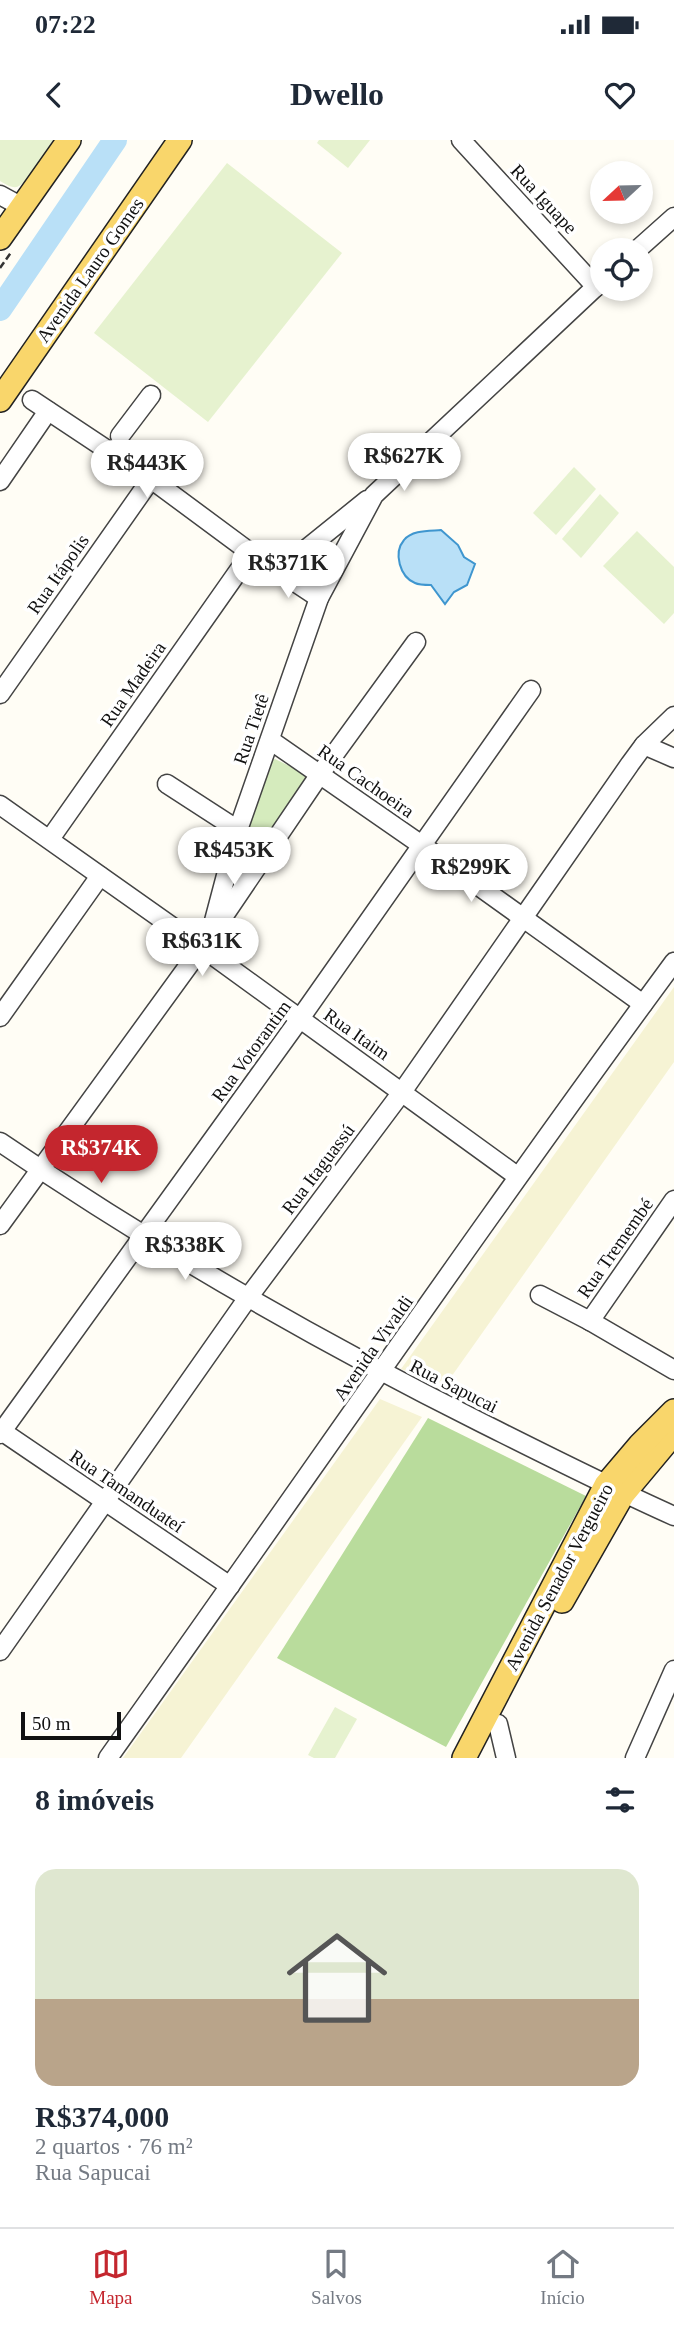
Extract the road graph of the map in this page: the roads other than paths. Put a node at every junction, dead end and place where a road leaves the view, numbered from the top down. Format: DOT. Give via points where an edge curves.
graph roads {
  1 [pos="69,140"];
  2 [pos="163,140"];
  3 [pos="180,140"];
  4 [pos="461,140"];
  5 [pos="0,195"];
  6 [pos="22,207"];
  7 [pos="674,217"];
  8 [pos="650,238"];
  9 [pos="0,239"];
  10 [pos="590,275"];
  11 [pos="590,292"];
  12 [pos="0,375"];
  13 [pos="151,395"];
  14 [pos="0,400"];
  15 [pos="32,400"];
  16 [pos="48,411"];
  17 [pos="120,436"];
  18 [pos="151,479"];
  19 [pos="0,481"];
  20 [pos="374,495"];
  21 [pos="251,553"];
  22 [pos="279,570"];
  23 [pos="319,598"];
  24 [pos="416,642"];
  25 [pos="531,690"];
  26 [pos="0,694"];
  27 [pos="674,716"];
  28 [pos="270,740"];
  29 [pos="644,745"];
  30 [pos="674,758"];
  31 [pos="320,774"];
  32 [pos="167,784"];
  33 [pos="0,806"];
  34 [pos="238,830"];
  35 [pos="50,839"];
  36 [pos="422,846"];
  37 [pos="228,859"];
  38 [pos="254,869"];
  39 [pos="100,876"];
  40 [pos="523,919"];
  41 [pos="206,941"];
  42 [pos="674,962"];
  43 [pos="643,1004"];
  44 [pos="0,1017"];
  45 [pos="299,1020"];
  46 [pos="402,1092"];
  47 [pos="0,1142"];
  48 [pos="38,1169"];
  49 [pos="517,1176"];
  50 [pos="674,1200"];
  51 [pos="0,1224"];
  52 [pos="144,1234"];
  53 [pos="540,1295"];
  54 [pos="247,1299"];
  55 [pos="590,1321"];
  56 [pos="674,1370"];
  57 [pos="382,1373"];
  58 [pos="674,1411"];
  59 [pos="1,1432"];
  60 [pos="674,1433"];
  61 [pos="614,1489"];
  62 [pos="105,1502"];
  63 [pos="674,1516"];
  64 [pos="230,1586"];
  65 [pos="0,1651"];
  66 [pos="674,1670"];
  67 [pos="498,1724"];
  68 [pos="108,1758"];
  69 [pos="464,1758"];
  70 [pos="481,1758"];
  71 [pos="506,1758"];
  72 [pos="635,1758"];
  1 -- 6 [label="main road"];
  2 -- 12 [label="main road, Avenida Lauro Gomes"];
  3 -- 14 [label="main road, Avenida Lauro Gomes"];
  4 -- 10 [label="street, Rua Iguape"];
  5 -- 6 [label="street"];
  6 -- 9 [label="main road"];
  7 -- 8 [label="street"];
  11 -- 20 [label="street, Rua Tietê"];
  13 -- 17 [label="street"];
  15 -- 16 [label="street"];
  16 -- 18 [label="street"];
  16 -- 19 [label="street"];
  18 -- 21 [label="street"];
  18 -- 26 [label="street, Rua Itápolis"];
  20 -- 22 [label="street"];
  20 -- 23 [label="street, Rua Tietê"];
  21 -- 22 [label="street"];
  21 -- 35 [label="street, Rua Madeira"];
  22 -- 23 [label="street"];
  23 -- 28 [label="street, Rua Tietê"];
  24 -- 31 [label="street"];
  25 -- 36 [label="street, Rua Votorantim"];
  27 -- 29 [label="street, Rua Itaguassú"];
  28 -- 31 [label="street, Rua Cachoeira"];
  28 -- 34 [label="street, Rua Tietê"];
  29 -- 30 [label="street"];
  29 -- 40 [label="street, Rua Itaguassú"];
  31 -- 36 [label="street, Rua Cachoeira"];
  31 -- 38 [label="street"];
  32 -- 34 [label="street"];
  33 -- 35 [label="street, Rua Itaim"];
  34 -- 37 [label="street, Rua Tietê"];
  35 -- 39 [label="street, Rua Itaim"];
  36 -- 40 [label="street, Rua Cachoeira"];
  36 -- 45 [label="street, Rua Votorantim"];
  37 -- 38 [label="street" via="237,868"];
  37 -- 41 [label="street, Rua Tietê"];
  38 -- 41 [label="street"];
  39 -- 41 [label="street, Rua Itaim"];
  39 -- 44 [label="street"];
  40 -- 43 [label="street, Rua Cachoeira"];
  40 -- 46 [label="street, Rua Itaguassú"];
  41 -- 45 [label="street, Rua Itaim"];
  41 -- 48 [label="street, Rua Tietê"];
  42 -- 43 [label="street, Avenida Vivaldi"];
  43 -- 49 [label="street, Avenida Vivaldi"];
  45 -- 46 [label="street, Rua Itaim"];
  45 -- 52 [label="street, Rua Votorantim"];
  46 -- 49 [label="street, Rua Itaim"];
  46 -- 54 [label="street, Rua Itaguassú"];
  47 -- 48 [label="street, Rua Sapucai"];
  48 -- 51 [label="street, Rua Tietê"];
  48 -- 52 [label="street, Rua Sapucai"];
  49 -- 57 [label="street, Avenida Vivaldi"];
  50 -- 55 [label="street, Rua Tremembé"];
  52 -- 54 [label="street, Rua Sapucai"];
  52 -- 59 [label="street, Rua Votorantim"];
  53 -- 55 [label="street"];
  54 -- 57 [label="street, Rua Sapucai"];
  54 -- 62 [label="street, Rua Itaguassú"];
  55 -- 56 [label="street"];
  57 -- 61 [label="street, Rua Sapucai"];
  57 -- 64 [label="street, Avenida Vivaldi"];
  58 -- 61 [label="main road, Avenida Senador Vergueiro" via="640,1445"];
  59 -- 62 [label="street, Rua Tamanduateí"];
  60 -- 61 [label="main road, Avenida Senador Vergueiro"];
  61 -- 63 [label="street, Rua Sapucai"];
  61 -- 67 [label="main road, Avenida Senador Vergueiro"];
  61 -- 69 [label="main road, Avenida Senador Vergueiro"];
  62 -- 64 [label="street, Rua Tamanduateí"];
  62 -- 65 [label="street, Rua Itaguassú"];
  64 -- 68 [label="street, Avenida Vivaldi"];
  66 -- 72 [label="street"];
  67 -- 70 [label="main road, Avenida Senador Vergueiro"];
  67 -- 71 [label="street"];
}
